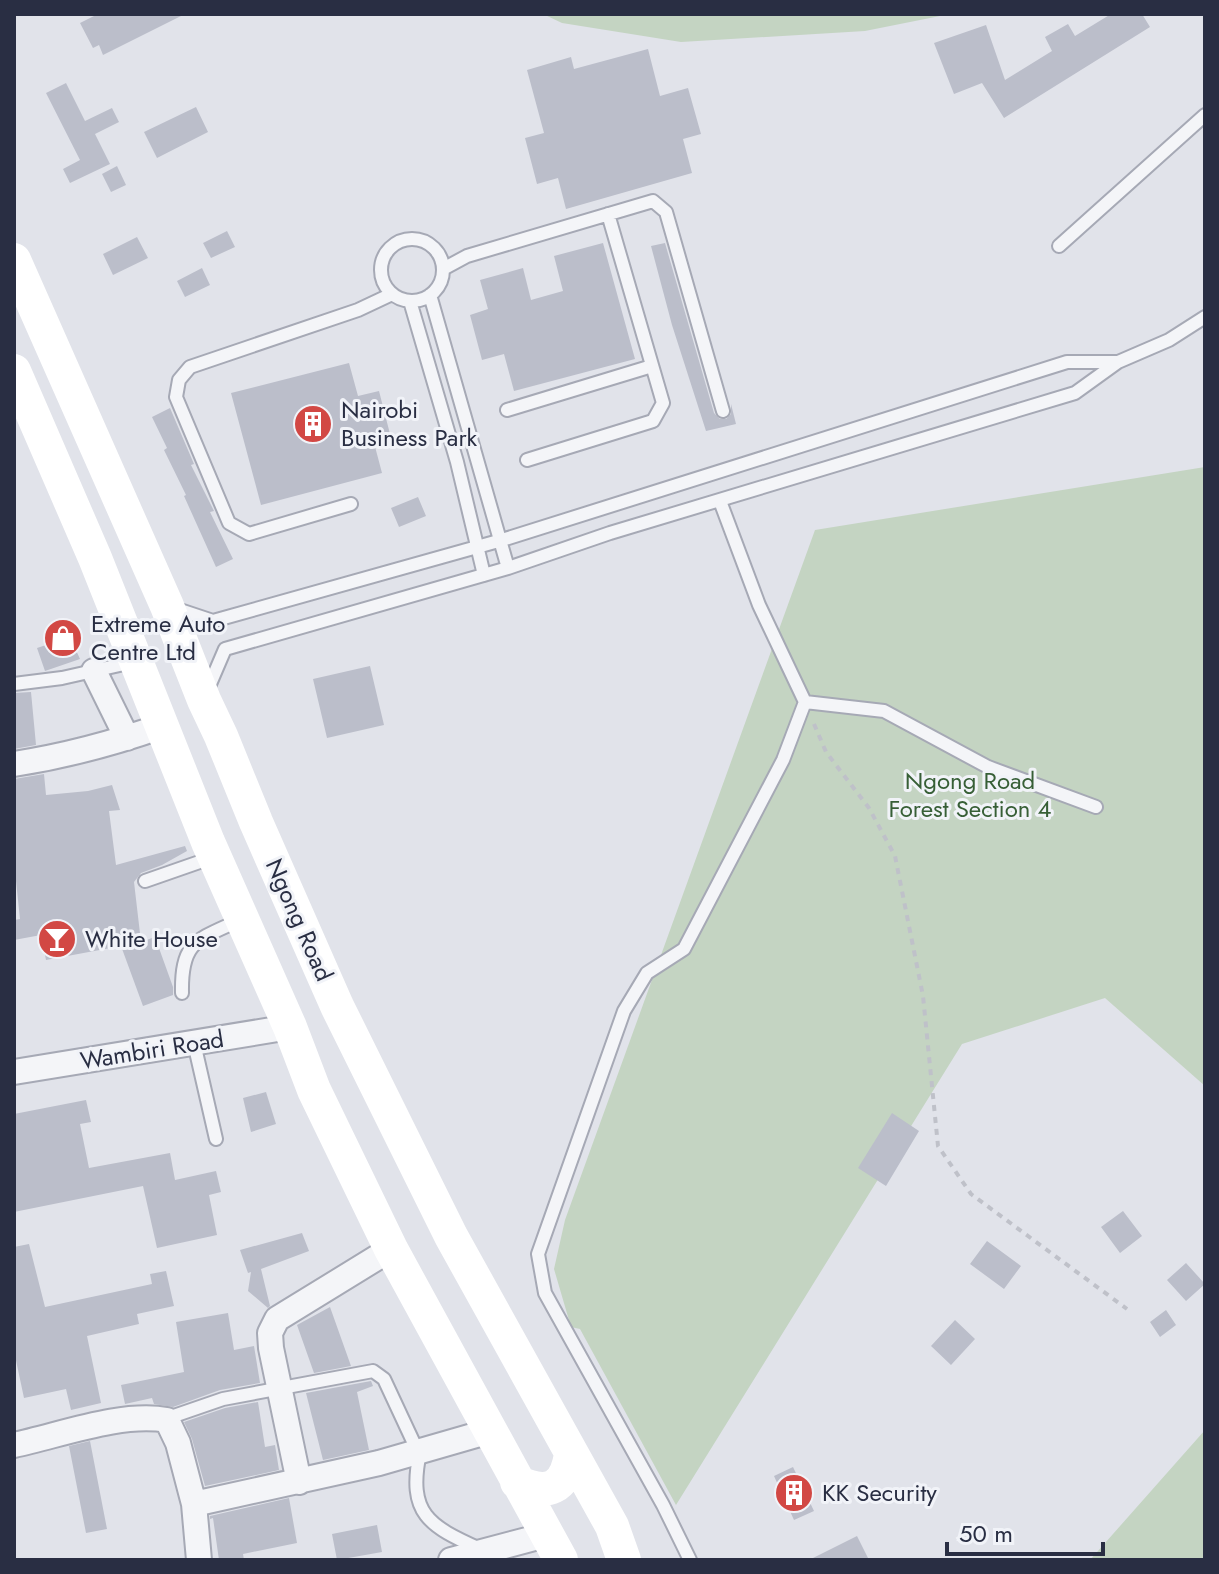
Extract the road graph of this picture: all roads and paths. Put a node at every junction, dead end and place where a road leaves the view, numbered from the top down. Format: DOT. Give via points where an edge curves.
graph roads {
  1 [pos="1205,115"];
  2 [pos="608,214"];
  3 [pos="1059,246"];
  4 [pos="14,260"];
  5 [pos="443,269"];
  6 [pos="392,294"];
  7 [pos="430,295"];
  8 [pos="410,301"];
  9 [pos="1205,317"];
  10 [pos="1118,362"];
  11 [pos="652,366"];
  12 [pos="16,380"];
  13 [pos="507,410"];
  14 [pos="723,411"];
  15 [pos="527,460"];
  16 [pos="720,501"];
  17 [pos="351,504"];
  18 [pos="502,540"];
  19 [pos="478,546"];
  20 [pos="508,568"];
  21 [pos="484,575"];
  22 [pos="167,606"];
  23 [pos="136,662"];
  24 [pos="94,671"];
  25 [pos="14,684"];
  26 [pos="204,700"];
  27 [pos="805,702"];
  28 [pos="162,726"];
  29 [pos="127,738"];
  30 [pos="14,764"];
  31 [pos="1096,807"];
  32 [pos="214,857"];
  33 [pos="145,881"];
  34 [pos="243,919"];
  35 [pos="182,993"];
  36 [pos="337,1006"];
  37 [pos="290,1027"];
  38 [pos="194,1043"];
  39 [pos="14,1072"];
  40 [pos="216,1139"];
  41 [pos="391,1249"];
  42 [pos="1127,1309"];
  43 [pos="280,1390"];
  44 [pos="162,1420"];
  45 [pos="490,1431"];
  46 [pos="14,1445"];
  47 [pos="419,1452"];
  48 [pos="571,1455"];
  49 [pos="299,1482"];
  50 [pos="517,1482"];
  51 [pos="194,1504"];
  52 [pos="553,1548"];
  53 [pos="486,1552"];
  54 [pos="199,1560"];
  55 [pos="451,1560"];
  56 [pos="624,1560"];
  57 [pos="690,1560"];
  1 -- 3 [label="lane"];
  2 -- 5 [label="lane" via="467,256"];
  2 -- 11 [label="lane"];
  2 -- 14 [label="lane" via="653,201 666,212"];
  4 -- 22 [label="main road, Ngong Road"];
  5 -- 6 [label="lane" via="428,244 399,242 381,266"];
  5 -- 7 [label="lane"];
  6 -- 8 [label="lane"];
  6 -- 17 [label="lane" via="190,367 179,380 176,397 229,523 237,529 249,534"];
  7 -- 8 [label="lane"];
  7 -- 18 [label="lane"];
  8 -- 19 [label="lane"];
  9 -- 10 [label="lane"];
  10 -- 16 [label="lane" via="1075,393"];
  10 -- 18 [label="lane" via="1067,362"];
  11 -- 13 [label="lane"];
  11 -- 15 [label="lane" via="663,403 653,421"];
  12 -- 23 [label="main road"];
  16 -- 20 [label="lane"];
  16 -- 27 [label="lane" via="759,605"];
  18 -- 19 [label="lane"];
  18 -- 20 [label="lane"];
  19 -- 21 [label="lane"];
  19 -- 22 [label="lane" via="213,621"];
  20 -- 21 [label="lane"];
  21 -- 26 [label="lane" via="225,649"];
  22 -- 26 [label="main road, Ngong Road"];
  23 -- 24 [label="lane"];
  23 -- 28 [label="main road"];
  24 -- 25 [label="lane"];
  24 -- 29 [label="street"];
  26 -- 36 [label="main road, Ngong Road"];
  27 -- 31 [label="lane" via="884,711 988,767"];
  27 -- 42 [label="path" via="826,752 869,808 895,856 923,996 938,1146 971,1194"];
  27 -- 57 [label="lane" via="783,760 684,949 647,973 624,1011 538,1254 545,1293"];
  28 -- 29 [label="street"];
  28 -- 32 [label="main road"];
  29 -- 30 [label="street"];
  32 -- 33 [label="lane"];
  32 -- 34 [label="main road"];
  34 -- 35 [label="lane" via="198,940 184,956"];
  34 -- 37 [label="main road"];
  36 -- 37 [label="main road"];
  36 -- 48 [label="main road, Ngong Road" via="451,1236"];
  37 -- 38 [label="street, Wambiri Road"];
  37 -- 41 [label="main road" via="314,1090"];
  38 -- 39 [label="street, Wambiri Road"];
  38 -- 40 [label="lane"];
  41 -- 43 [label="street" via="272,1324"];
  41 -- 45 [label="main road"];
  43 -- 44 [label="lane" via="223,1399"];
  43 -- 47 [label="lane" via="373,1371 384,1379"];
  43 -- 49 [label="street"];
  44 -- 46 [label="street" via="111,1422"];
  44 -- 51 [label="street" via="167,1420 178,1443"];
  45 -- 47 [label="street"];
  45 -- 50 [label="main road"];
  47 -- 49 [label="street"];
  47 -- 53 [label="lane" via="416,1482 425,1515 438,1529"];
  48 -- 50 [label="main road" via="568,1471 552,1488 532,1489"];
  48 -- 56 [label="main road, Ngong Road" via="612,1526"];
  49 -- 51 [label="street"];
  50 -- 52 [label="main road"];
  51 -- 54 [label="street"];
  52 -- 53 [label="street"];
  53 -- 55 [label="street"];
}
